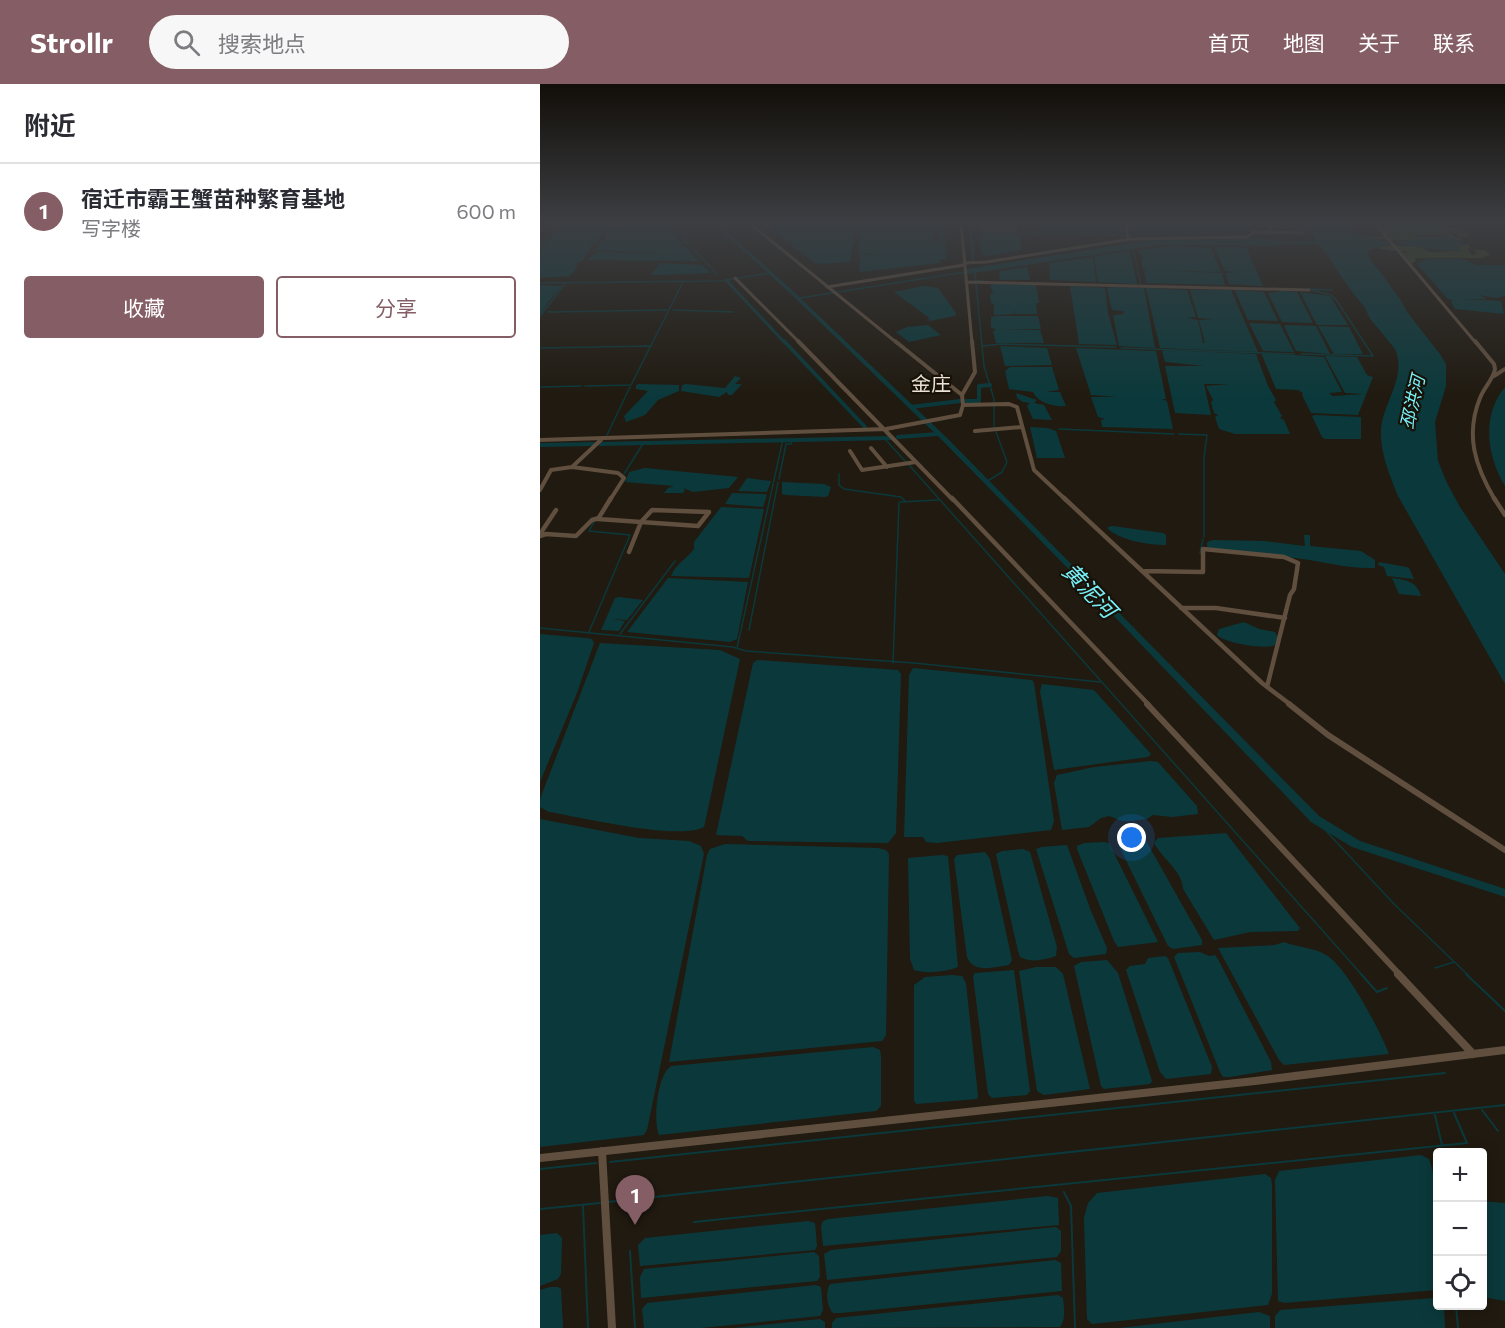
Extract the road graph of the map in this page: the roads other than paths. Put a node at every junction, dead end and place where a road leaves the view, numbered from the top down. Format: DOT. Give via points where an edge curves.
graph roads {
  1 [pos="737,280"];
  2 [pos="819,280"];
  3 [pos="874,280"];
  4 [pos="1424,280"];
  5 [pos="966,282"];
  6 [pos="829,288"];
  7 [pos="1309,290"];
  8 [pos="839,295"];
  9 [pos="1494,364"];
  10 [pos="1505,369"];
  11 [pos="1494,376"];
  12 [pos="962,395"];
  13 [pos="1004,404"];
  14 [pos="963,405"];
  15 [pos="988,405"];
  16 [pos="1022,427"];
  17 [pos="886,429"];
  18 [pos="975,431"];
  19 [pos="603,438"];
  20 [pos="540,440"];
  21 [pos="871,448"];
  22 [pos="850,450"];
  23 [pos="916,462"];
  24 [pos="572,467"];
  25 [pos="887,467"];
  26 [pos="540,490"];
  27 [pos="556,510"];
  28 [pos="1505,515"];
  29 [pos="599,518"];
  30 [pos="641,522"];
  31 [pos="541,535"];
  32 [pos="630,552"];
  33 [pos="1142,572"];
  34 [pos="1181,608"];
  35 [pos="1285,618"];
  36 [pos="1267,687"];
  37 [pos="1505,850"];
  38 [pos="1504,1050"];
  39 [pos="1473,1054"];
  40 [pos="602,1151"];
  41 [pos="540,1158"];
  42 [pos="612,1328"];
  1 -- 17 [label="street"];
  2 -- 6 [label="street"];
  3 -- 6 [label="street"];
  4 -- 9 [label="street"];
  5 -- 7 [label="street"];
  5 -- 12 [label="street" via="975,372"];
  6 -- 8 [label="street"];
  8 -- 12 [label="street"];
  9 -- 10 [label="street"];
  9 -- 11 [label="street"];
  10 -- 11 [label="street"];
  11 -- 28 [label="street" via="1483,390 1473,415 1470,445 1485,485"];
  12 -- 14 [label="street"];
  13 -- 15 [label="street"];
  13 -- 16 [label="street" via="1017,407"];
  14 -- 15 [label="street"];
  14 -- 17 [label="street" via="962,414"];
  16 -- 18 [label="street"];
  16 -- 33 [label="street" via="1034,470"];
  17 -- 19 [label="street"];
  17 -- 23 [label="street"];
  19 -- 20 [label="street"];
  19 -- 24 [label="street"];
  21 -- 25 [label="street"];
  22 -- 25 [label="street" via="862,470"];
  23 -- 25 [label="street"];
  23 -- 39 [label="street"];
  24 -- 26 [label="street" via="551,470"];
  24 -- 29 [label="street" via="618,473 624,478"];
  27 -- 31 [label="street"];
  29 -- 30 [label="street"];
  29 -- 31 [label="street" via="576,536"];
  30 -- 30 [label="street" via="698,526 709,512 656,509"];
  30 -- 32 [label="street"];
  33 -- 34 [label="street"];
  33 -- 35 [label="street" via="1203,572 1203,549 1284,557 1298,563"];
  34 -- 35 [label="street" via="1216,608"];
  34 -- 36 [label="street"];
  35 -- 36 [label="street"];
  36 -- 37 [label="street" via="1328,735"];
  38 -- 39 [label="street"];
  39 -- 40 [label="street" via="1243,1083"];
  40 -- 41 [label="street"];
  40 -- 42 [label="street"];
}
